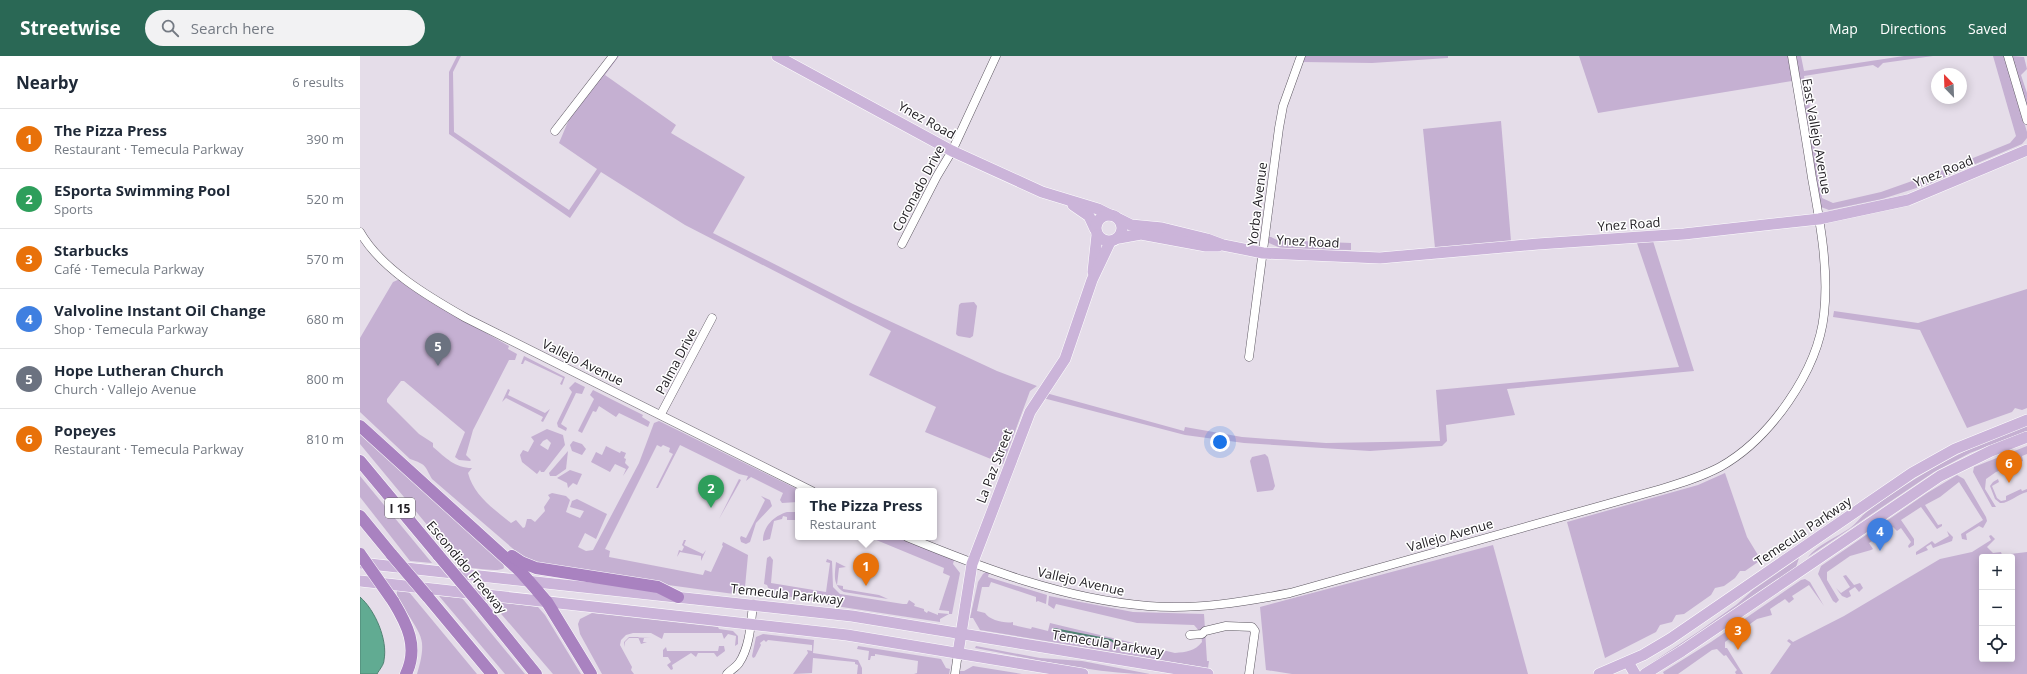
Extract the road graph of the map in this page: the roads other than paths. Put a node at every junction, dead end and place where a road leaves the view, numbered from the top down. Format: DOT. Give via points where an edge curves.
graph roads {
  1 [pos="613,56"];
  2 [pos="777,56"];
  3 [pos="996,56"];
  4 [pos="1301,56"];
  5 [pos="1792,56"];
  6 [pos="2008,56"];
  7 [pos="2027,120"];
  8 [pos="555,131"];
  9 [pos="2027,150"];
  10 [pos="952,151"];
  11 [pos="1068,201"];
  12 [pos="1114,217"];
  13 [pos="1819,219"];
  14 [pos="360,232"];
  15 [pos="1096,232"];
  16 [pos="1114,240"];
  17 [pos="902,244"];
  18 [pos="1222,245"];
  19 [pos="1262,253"];
  20 [pos="1092,280"];
  21 [pos="712,318"];
  22 [pos="1249,357"];
  23 [pos="661,414"];
  24 [pos="2027,420"];
  25 [pos="360,426"];
  26 [pos="2027,437"];
  27 [pos="360,461"];
  28 [pos="806,488"];
  29 [pos="360,516"];
  30 [pos="914,540"];
  31 [pos="495,546"];
  32 [pos="360,554"];
  33 [pos="360,563"];
  34 [pos="972,564"];
  35 [pos="360,581"];
  36 [pos="530,582"];
  37 [pos="678,597"];
  38 [pos="547,602"];
  39 [pos="753,604"];
  40 [pos="751,624"];
  41 [pos="962,633"];
  42 [pos="1190,635"];
  43 [pos="958,653"];
  44 [pos="1628,662"];
  45 [pos="1616,671"];
  46 [pos="406,674"];
  47 [pos="492,674"];
  48 [pos="536,674"];
  49 [pos="591,674"];
  50 [pos="727,674"];
  51 [pos="955,674"];
  52 [pos="1083,674"];
  53 [pos="1208,674"];
  54 [pos="1249,674"];
  55 [pos="1599,674"];
  56 [pos="1635,674"];
  57 [pos="1645,674"];
  1 -- 8 [label="street"];
  2 -- 10 [label="main road, Ynez Road"];
  3 -- 10 [label="street, Coronado Drive"];
  4 -- 19 [label="street, Yorba Avenue" via="1283,106"];
  5 -- 13 [label="street, East Vallejo Avenue"];
  6 -- 7 [label="street"];
  9 -- 13 [label="main road, Ynez Road" via="1908,200"];
  10 -- 11 [label="main road, Ynez Road" via="1042,192"];
  10 -- 17 [label="street, Coronado Drive" via="936,176"];
  11 -- 12 [label="main road, Ynez Road"];
  11 -- 15 [label="main road, Ynez Road" via="1089,216"];
  12 -- 15 [label="main road" via="1101,218 1097,223"];
  12 -- 16 [label="main road" via="1122,231"];
  12 -- 18 [label="main road, Ynez Road" via="1131,225 1162,228"];
  13 -- 19 [label="main road, Ynez Road" via="1684,234 1380,258"];
  13 -- 34 [label="street, Vallejo Avenue" via="1825,268 1824,313 1821,332 1803,379 1784,408 1763,432 1721,466 1696,478 1290,593 1242,602 1162,606 1102,600 1050,588"];
  14 -- 23 [label="street, Vallejo Avenue" via="400,275 431,298 466,318"];
  15 -- 16 [label="main road" via="1103,240"];
  15 -- 20 [label="main road, La Paz Street"];
  16 -- 18 [label="main road, Ynez Road" via="1141,234 1206,246"];
  16 -- 20 [label="main road, La Paz Street"];
  18 -- 19 [label="main road, Ynez Road"];
  19 -- 22 [label="street, Yorba Avenue"];
  20 -- 34 [label="main road, La Paz Street" via="1065,359 1030,412"];
  21 -- 23 [label="street, Palma Drive"];
  23 -- 28 [label="street, Vallejo Avenue"];
  24 -- 44 [label="main road, Temecula Parkway" via="1962,446 1912,473 1696,622"];
  25 -- 31 [label="highway"];
  26 -- 57 [label="main road" via="1990,450 1940,476"];
  27 -- 48 [label="highway, Escondido Freeway / I 15, bridge"];
  29 -- 47 [label="highway, I 15, bridge"];
  30 -- 34 [label="street, Vallejo Avenue"];
  31 -- 36 [label="highway"];
  31 -- 37 [label="highway" via="536,568 658,587"];
  32 -- 46 [label="highway, bridge" via="409,628 411,659"];
  33 -- 36 [label="main road, Temecula Parkway"];
  34 -- 41 [label="main road, La Paz Street"];
  35 -- 38 [label="main road"];
  36 -- 37 [label="main road, Temecula Parkway"];
  36 -- 38 [label="highway"];
  37 -- 39 [label="main road, Temecula Parkway"];
  38 -- 40 [label="main road"];
  38 -- 49 [label="highway"];
  39 -- 40 [label="street"];
  39 -- 41 [label="main road, Temecula Parkway"];
  40 -- 43 [label="main road" via="847,635"];
  40 -- 50 [label="street" via="739,663"];
  41 -- 43 [label="main road, La Paz Street"];
  41 -- 53 [label="main road, Temecula Parkway"];
  42 -- 54 [label="street" via="1226,626 1252,627 1255,631"];
  43 -- 51 [label="street, La Paz Street"];
  43 -- 52 [label="main road"];
  44 -- 45 [label="main road, Temecula Parkway"];
  44 -- 56 [label="main road"];
  45 -- 55 [label="main road, Temecula Parkway"];
}
